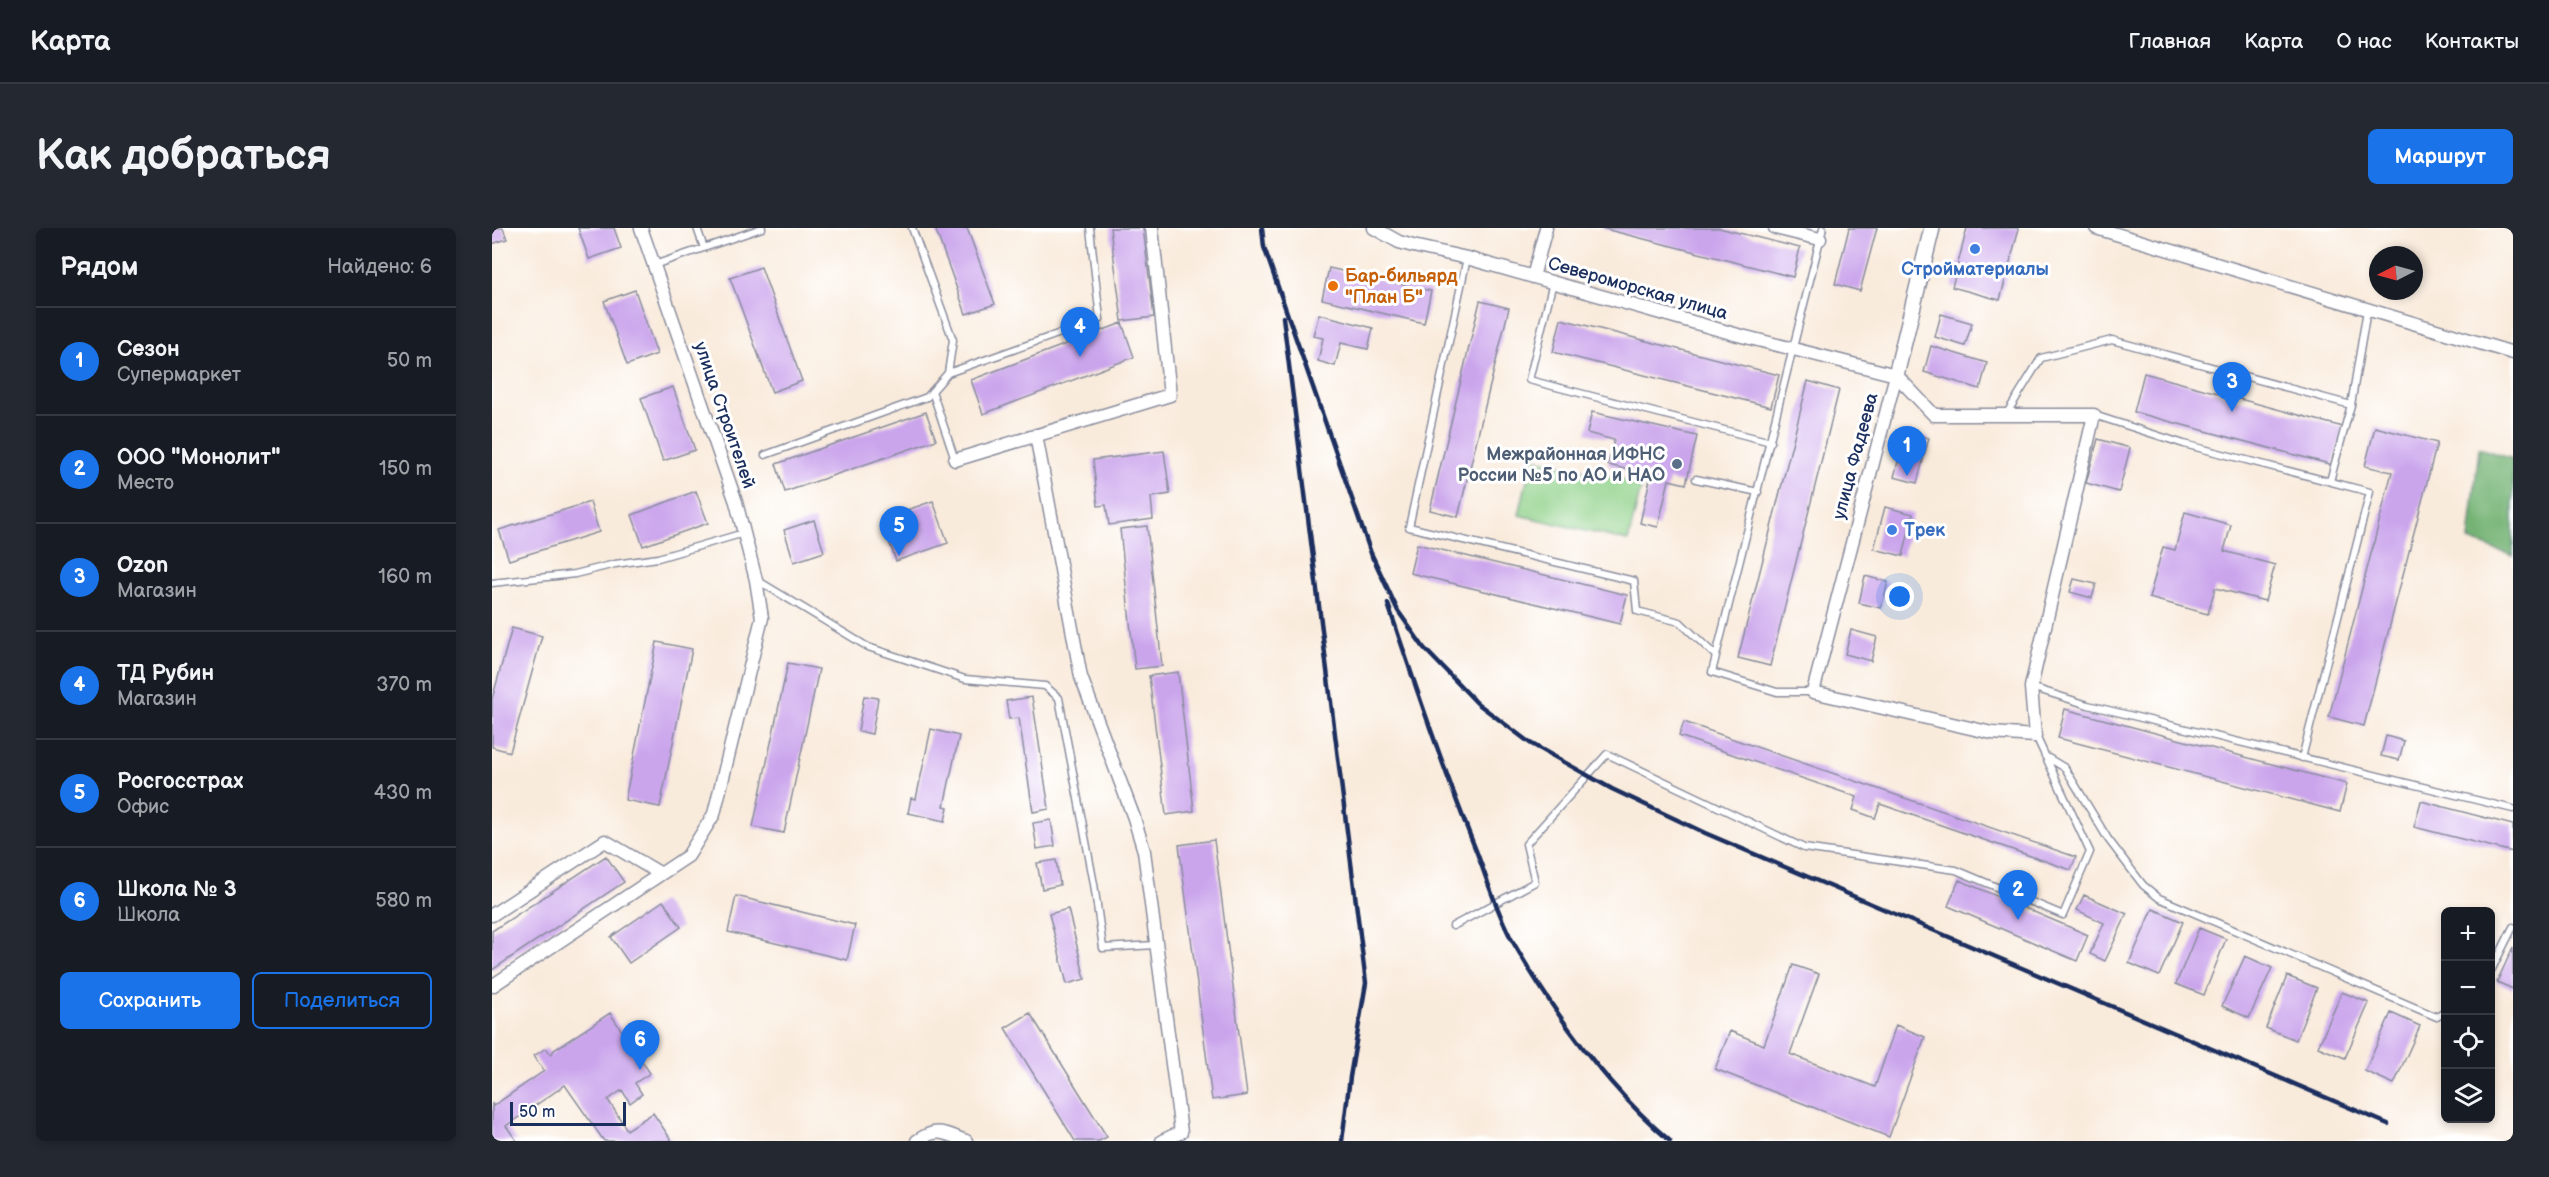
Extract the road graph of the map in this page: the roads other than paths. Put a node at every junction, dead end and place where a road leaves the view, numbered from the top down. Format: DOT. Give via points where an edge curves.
graph roads {
  1 [pos="641,228"];
  2 [pos="697,228"];
  3 [pos="762,228"];
  4 [pos="912,228"];
  5 [pos="1090,228"];
  6 [pos="1152,228"];
  7 [pos="1374,228"];
  8 [pos="1546,228"];
  9 [pos="1775,228"];
  10 [pos="1932,228"];
  11 [pos="2096,228"];
  12 [pos="1821,234"];
  13 [pos="704,248"];
  14 [pos="1467,258"];
  15 [pos="654,265"];
  16 [pos="1533,277"];
  17 [pos="1553,281"];
  18 [pos="2367,310"];
  19 [pos="1793,349"];
  20 [pos="2513,353"];
  21 [pos="948,373"];
  22 [pos="1896,375"];
  23 [pos="932,391"];
  24 [pos="2350,405"];
  25 [pos="2007,413"];
  26 [pos="2094,415"];
  27 [pos="1036,435"];
  28 [pos="1771,442"];
  29 [pos="765,455"];
  30 [pos="955,460"];
  31 [pos="1696,479"];
  32 [pos="2330,481"];
  33 [pos="1758,492"];
  34 [pos="744,533"];
  35 [pos="756,580"];
  36 [pos="492,583"];
  37 [pos="1716,656"];
  38 [pos="2031,687"];
  39 [pos="1813,692"];
  40 [pos="2036,736"];
  41 [pos="2044,755"];
  42 [pos="2301,758"];
  43 [pos="2513,810"];
  44 [pos="661,874"];
  45 [pos="492,915"];
  46 [pos="1453,926"];
  47 [pos="2513,927"];
  48 [pos="1156,945"];
  49 [pos="2495,963"];
  50 [pos="492,986"];
  51 [pos="2441,1014"];
  52 [pos="917,1141"];
  53 [pos="966,1141"];
  54 [pos="1162,1141"];
  1 -- 15 [label="street, улица Строителей"];
  2 -- 13 [label="lane"];
  3 -- 13 [label="lane"];
  4 -- 21 [label="lane" via="953,340"];
  5 -- 21 [label="lane" via="1100,318"];
  6 -- 27 [label="street" via="1170,395"];
  7 -- 14 [label="street, Североморская улица" via="1400,242"];
  8 -- 16 [label="street"];
  9 -- 12 [label="street"];
  10 -- 22 [label="street, улица Фадеева"];
  11 -- 18 [label="street"];
  12 -- 19 [label="lane"];
  13 -- 15 [label="lane"];
  14 -- 16 [label="street, Североморская улица"];
  14 -- 37 [label="lane" via="1409,527 1634,582 1637,611 1680,622"];
  15 -- 34 [label="street, улица Строителей"];
  16 -- 17 [label="street, Североморская улица"];
  17 -- 19 [label="street, Североморская улица"];
  17 -- 28 [label="lane" via="1529,380"];
  18 -- 20 [label="street"];
  18 -- 24 [label="lane"];
  19 -- 22 [label="street, Североморская улица"];
  19 -- 28 [label="lane"];
  21 -- 23 [label="lane"];
  22 -- 25 [label="street" via="1934,415"];
  22 -- 39 [label="street, улица Фадеева"];
  23 -- 29 [label="lane" via="927,397"];
  23 -- 30 [label="lane"];
  24 -- 25 [label="lane" via="2112,340 2041,358"];
  24 -- 32 [label="lane"];
  25 -- 26 [label="street"];
  26 -- 32 [label="lane" via="2184,444"];
  26 -- 38 [label="street"];
  27 -- 30 [label="street"];
  27 -- 48 [label="street" via="1081,677 1144,851"];
  28 -- 33 [label="lane"];
  31 -- 33 [label="lane"];
  32 -- 42 [label="lane" via="2370,492"];
  33 -- 37 [label="lane"];
  34 -- 35 [label="street, улица Строителей"];
  34 -- 36 [label="lane" via="658,558 575,574"];
  35 -- 44 [label="street, улица Строителей" via="762,618 714,814 688,856"];
  35 -- 48 [label="lane" via="868,647 965,680 1045,686 1059,698 1103,948"];
  37 -- 39 [label="lane" via="1712,672 1776,692"];
  38 -- 40 [label="street"];
  38 -- 42 [label="lane"];
  39 -- 40 [label="street" via="1992,733"];
  40 -- 41 [label="lane"];
  41 -- 46 [label="lane" via="2090,852 2063,915 1956,870 1804,848 1607,754 1526,844 1535,882"];
  41 -- 51 [label="lane" via="2065,768 2108,839 2143,885 2159,898 2437,1017"];
  42 -- 43 [label="lane"];
  44 -- 45 [label="street" via="605,841"];
  44 -- 50 [label="street"];
  47 -- 49 [label="lane"];
  48 -- 54 [label="street" via="1181,1132"];
  52 -- 53 [label="street" via="941,1131"];
}
